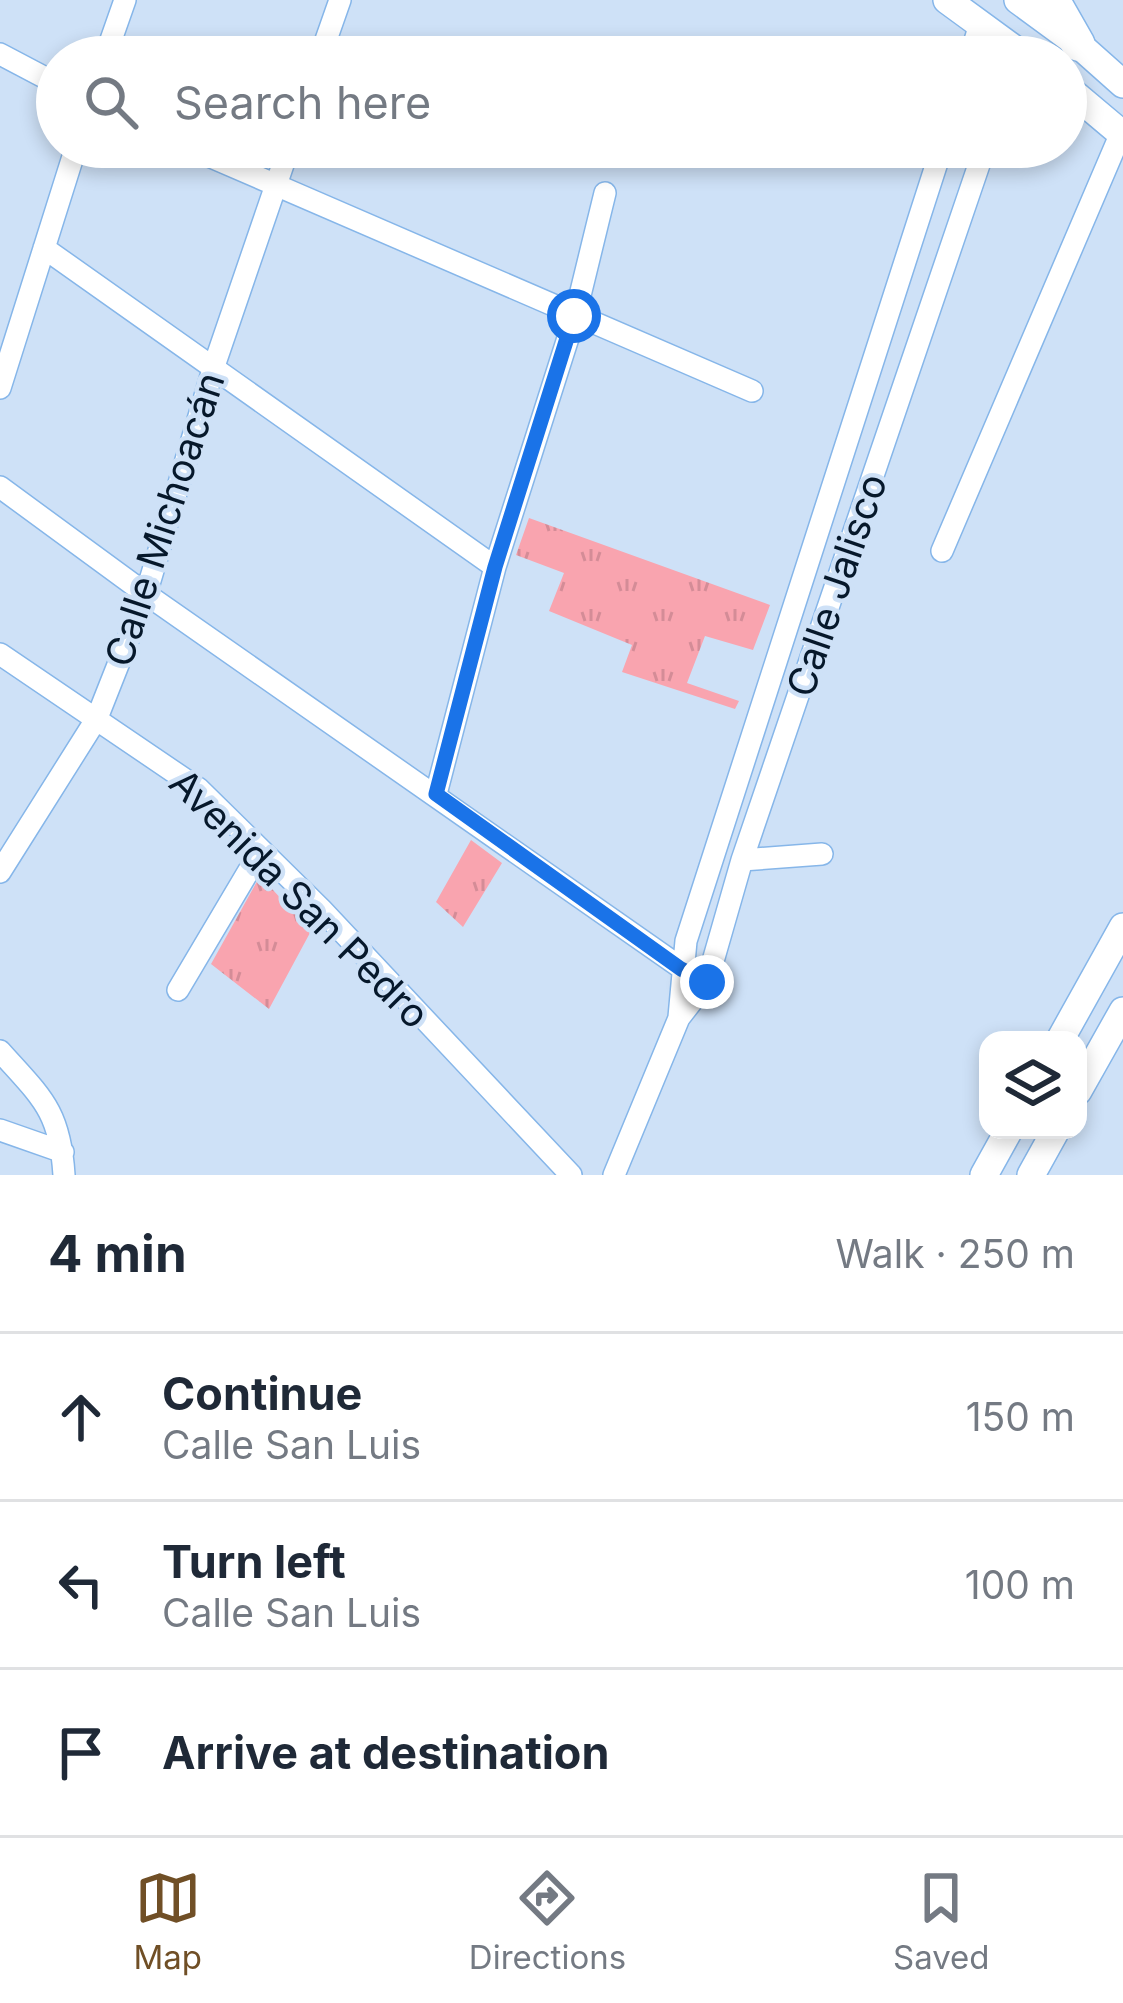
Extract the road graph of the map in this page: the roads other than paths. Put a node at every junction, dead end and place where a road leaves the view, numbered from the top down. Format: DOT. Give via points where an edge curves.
graph roads {
  1 [pos="124,0"];
  2 [pos="340,0"];
  3 [pos="947,0"];
  4 [pos="1018,0"];
  5 [pos="1054,0"];
  6 [pos="980,24"];
  7 [pos="112,36"];
  8 [pos="327,36"];
  9 [pos="976,36"];
  10 [pos="995,36"];
  11 [pos="1067,36"];
  12 [pos="1074,36"];
  13 [pos="1087,50"];
  14 [pos="0,54"];
  15 [pos="1119,70"];
  16 [pos="36,73"];
  17 [pos="1087,105"];
  18 [pos="1122,134"];
  19 [pos="69,168"];
  20 [pos="233,168"];
  21 [pos="281,168"];
  22 [pos="935,168"];
  23 [pos="964,168"];
  24 [pos="978,168"];
  25 [pos="976,175"];
  26 [pos="274,187"];
  27 [pos="605,193"];
  28 [pos="44,248"];
  29 [pos="574,316"];
  30 [pos="214,366"];
  31 [pos="0,388"];
  32 [pos="752,392"];
  33 [pos="0,487"];
  34 [pos="942,551"];
  35 [pos="495,567"];
  36 [pos="146,594"];
  37 [pos="0,654"];
  38 [pos="97,718"];
  39 [pos="436,794"];
  40 [pos="261,850"];
  41 [pos="822,854"];
  42 [pos="742,860"];
  43 [pos="0,872"];
  44 [pos="1123,927"];
  45 [pos="681,969"];
  46 [pos="707,982"];
  47 [pos="178,990"];
  48 [pos="1123,1011"];
  49 [pos="679,1018"];
  50 [pos="1065,1031"];
  51 [pos="0,1052"];
  52 [pos="1087,1075"];
  53 [pos="0,1130"];
  54 [pos="1005,1139"];
  55 [pos="1051,1139"];
  56 [pos="63,1164"];
  57 [pos="571,1175"];
  58 [pos="614,1175"];
  59 [pos="984,1175"];
  60 [pos="1031,1175"];
  1 -- 7 [label="street"];
  2 -- 8 [label="street"];
  3 -- 6 [label="main road"];
  4 -- 11 [label="main road"];
  5 -- 12 [label="highway"];
  6 -- 9 [label="street"];
  6 -- 10 [label="main road"];
  13 -- 15 [label="main road"];
  14 -- 16 [label="street"];
  17 -- 18 [label="main road"];
  18 -- 34 [label="street"];
  19 -- 28 [label="street"];
  20 -- 26 [label="street"];
  21 -- 26 [label="street, Calle Michoacán"];
  22 -- 45 [label="street, Calle Jalisco"];
  23 -- 25 [label="street"];
  24 -- 25 [label="street, Calle Jalisco"];
  25 -- 42 [label="street, Calle Jalisco"];
  26 -- 29 [label="street"];
  26 -- 30 [label="street, Calle Michoacán"];
  27 -- 29 [label="street"];
  28 -- 30 [label="street"];
  28 -- 31 [label="street"];
  29 -- 32 [label="street"];
  29 -- 35 [label="street"];
  30 -- 35 [label="street"];
  30 -- 36 [label="street, Calle Michoacán"];
  33 -- 36 [label="street"];
  35 -- 39 [label="street"];
  36 -- 38 [label="street, Calle Michoacán"];
  36 -- 39 [label="street"];
  37 -- 38 [label="street, Avenida San Pedro"];
  38 -- 40 [label="street, Avenida San Pedro" via="199,789"];
  38 -- 43 [label="street, Calle Michoacán"];
  39 -- 45 [label="street"];
  40 -- 47 [label="street"];
  40 -- 57 [label="street, Avenida San Pedro"];
  41 -- 42 [label="street"];
  42 -- 46 [label="street, Calle Jalisco"];
  44 -- 50 [label="main road"];
  45 -- 46 [label="street"];
  45 -- 49 [label="street, Calle Jalisco"];
  46 -- 49 [label="street, Calle Jalisco"];
  48 -- 52 [label="main road"];
  49 -- 58 [label="street, Calle Jalisco"];
  51 -- 56 [label="street" via="48,1103"];
  53 -- 56 [label="street"];
  54 -- 59 [label="main road"];
  55 -- 60 [label="main road"];
}
